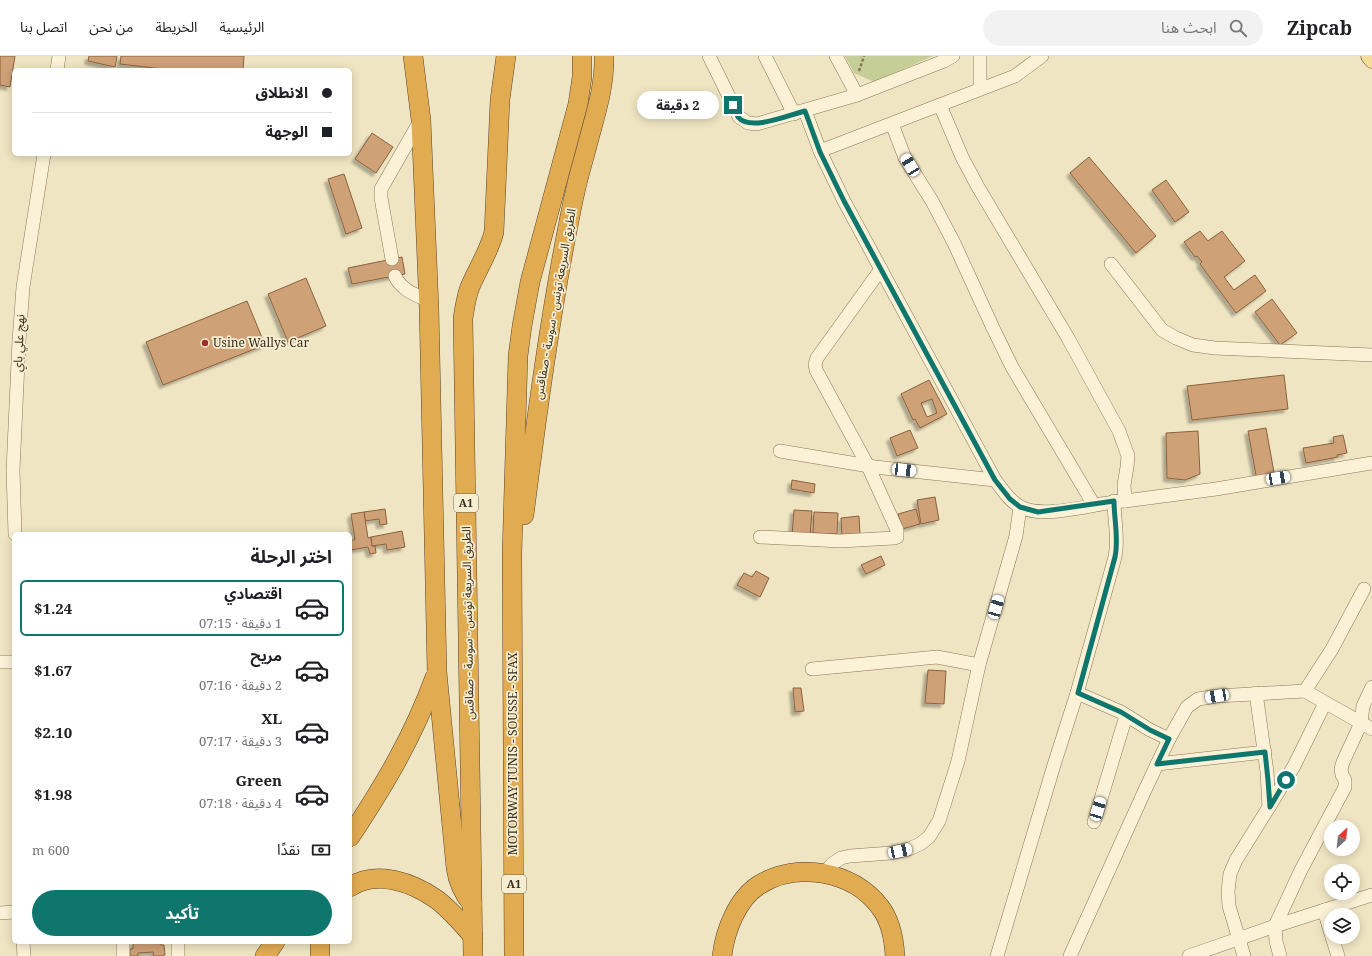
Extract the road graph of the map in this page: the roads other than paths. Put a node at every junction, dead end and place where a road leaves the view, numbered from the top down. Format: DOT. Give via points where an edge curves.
graph roads {
  1 [pos="59,56"];
  2 [pos="413,56"];
  3 [pos="506,56"];
  4 [pos="604,56"];
  5 [pos="709,56"];
  6 [pos="765,56"];
  7 [pos="836,56"];
  8 [pos="953,56"];
  9 [pos="980,56"];
  10 [pos="1042,56"];
  11 [pos="1369,56"];
  12 [pos="582,59"];
  13 [pos="1372,60"];
  14 [pos="57,68"];
  15 [pos="980,88"];
  16 [pos="857,95"];
  17 [pos="940,105"];
  18 [pos="799,113"];
  19 [pos="421,120"];
  20 [pos="892,124"];
  21 [pos="820,152"];
  22 [pos="44,156"];
  23 [pos="392,259"];
  24 [pos="1111,264"];
  25 [pos="881,270"];
  26 [pos="395,276"];
  27 [pos="429,301"];
  28 [pos="1372,354"];
  29 [pos="780,451"];
  30 [pos="1372,463"];
  31 [pos="868,466"];
  32 [pos="995,480"];
  33 [pos="1120,501"];
  34 [pos="1094,505"];
  35 [pos="1020,507"];
  36 [pos="15,532"];
  37 [pos="760,537"];
  38 [pos="512,553"];
  39 [pos="1364,589"];
  40 [pos="0,662"];
  41 [pos="12,662"];
  42 [pos="979,665"];
  43 [pos="812,669"];
  44 [pos="437,672"];
  45 [pos="1372,687"];
  46 [pos="1304,691"];
  47 [pos="1078,693"];
  48 [pos="1256,693"];
  49 [pos="1325,703"];
  50 [pos="1126,716"];
  51 [pos="1367,726"];
  52 [pos="1169,739"];
  53 [pos="1265,752"];
  54 [pos="1157,764"];
  55 [pos="1270,807"];
  56 [pos="1094,822"];
  57 [pos="352,834"];
  58 [pos="824,874"];
  59 [pos="352,886"];
  60 [pos="1372,895"];
  61 [pos="472,904"];
  62 [pos="1330,908"];
  63 [pos="1324,910"];
  64 [pos="12,912"];
  65 [pos="0,913"];
  66 [pos="1275,926"];
  67 [pos="474,936"];
  68 [pos="1238,939"];
  69 [pos="23,944"];
  70 [pos="122,944"];
  71 [pos="178,944"];
  72 [pos="274,944"];
  73 [pos="320,944"];
  74 [pos="1334,944"];
  75 [pos="24,956"];
  76 [pos="122,956"];
  77 [pos="178,956"];
  78 [pos="265,956"];
  79 [pos="320,956"];
  80 [pos="473,956"];
  81 [pos="514,956"];
  82 [pos="722,956"];
  83 [pos="895,956"];
  84 [pos="997,956"];
  85 [pos="1070,956"];
  86 [pos="1189,956"];
  87 [pos="1244,956"];
  88 [pos="1280,956"];
  89 [pos="1338,956"];
  1 -- 14 [label="street"];
  2 -- 19 [label="highway"];
  3 -- 61 [label="highway, الطريق السريعة تونس - سوسة - صفاقس / A1" via="500,100 494,232 488,252 470,289 463,318"];
  4 -- 38 [label="highway, الطريق السريعة تونس - سوسة - صفاقس / A1" via="598,108 577,184 559,269 524,518"];
  5 -- 18 [label="street" via="743,121 757,124"];
  6 -- 18 [label="street"];
  7 -- 16 [label="street"];
  8 -- 16 [label="street"];
  9 -- 15 [label="street"];
  10 -- 15 [label="street" via="1015,76"];
  11 -- 13 [label="main road"];
  12 -- 38 [label="highway, MOTORWAY TUNIS - SOUSSE - SFAX" via="578,104 530,282 522,326 517,386"];
  15 -- 17 [label="street"];
  16 -- 18 [label="street"];
  17 -- 20 [label="street"];
  17 -- 33 [label="street" via="962,158 1068,338 1119,431 1128,456"];
  18 -- 21 [label="street"];
  19 -- 23 [label="street" via="381,188"];
  19 -- 27 [label="highway"];
  20 -- 21 [label="street"];
  20 -- 34 [label="street" via="905,158 954,243 1012,367"];
  21 -- 25 [label="street"];
  22 -- 36 [label="street, نهج علي باي" via="23,287 13,470"];
  24 -- 28 [label="street" via="1162,330 1193,345"];
  25 -- 31 [label="street" via="815,364"];
  25 -- 32 [label="street"];
  26 -- 27 [label="street" via="401,286"];
  27 -- 44 [label="highway"];
  29 -- 31 [label="street"];
  30 -- 33 [label="street" via="1216,489"];
  31 -- 32 [label="street"];
  31 -- 37 [label="street" via="897,530 897,536 894,538 840,541"];
  32 -- 35 [label="street"];
  33 -- 34 [label="street"];
  33 -- 47 [label="street" via="1114,518 1117,539 1115,557"];
  34 -- 35 [label="street" via="1038,512"];
  35 -- 42 [label="street" via="1014,545"];
  38 -- 81 [label="highway, MOTORWAY TUNIS - SOUSSE - SFAX / A1"];
  39 -- 46 [label="street" via="1332,650"];
  40 -- 41 [label="street"];
  42 -- 43 [label="street" via="937,657"];
  42 -- 58 [label="street" via="958,761 939,822 929,838 908,849 891,853 841,858"];
  44 -- 57 [label="highway" via="403,751"];
  44 -- 61 [label="highway" via="456,868 462,890"];
  45 -- 51 [label="street" via="1363,706"];
  46 -- 48 [label="street"];
  46 -- 49 [label="street"];
  47 -- 50 [label="street"];
  47 -- 84 [label="street"];
  48 -- 52 [label="street" via="1198,700 1187,707"];
  48 -- 53 [label="street"];
  49 -- 51 [label="street"];
  49 -- 55 [label="street" via="1294,766"];
  50 -- 52 [label="street"];
  50 -- 56 [label="street"];
  51 -- 66 [label="street" via="1343,762 1341,770 1345,787"];
  52 -- 54 [label="street"];
  53 -- 54 [label="street"];
  53 -- 55 [label="street"];
  54 -- 85 [label="street"];
  55 -- 68 [label="street" via="1236,860 1230,874 1229,906"];
  58 -- 82 [label="highway" via="797,872 770,879 758,886 732,919"];
  58 -- 83 [label="highway" via="850,882 881,908 891,930"];
  59 -- 67 [label="highway" via="378,878 406,884 437,900"];
  60 -- 62 [label="street"];
  61 -- 67 [label="highway, الطريق السريعة تونس - سوسة - صفاقس / A1"];
  63 -- 66 [label="street"];
  64 -- 65 [label="street"];
  66 -- 68 [label="street"];
  66 -- 88 [label="street"];
  67 -- 80 [label="highway, الطريق السريعة تونس - سوسة - صفاقس / A1"];
  68 -- 86 [label="street"];
  68 -- 87 [label="street"];
  69 -- 75 [label="street"];
  70 -- 76 [label="street"];
  71 -- 77 [label="street"];
  72 -- 78 [label="highway"];
  73 -- 79 [label="highway"];
  74 -- 89 [label="street"];
}
